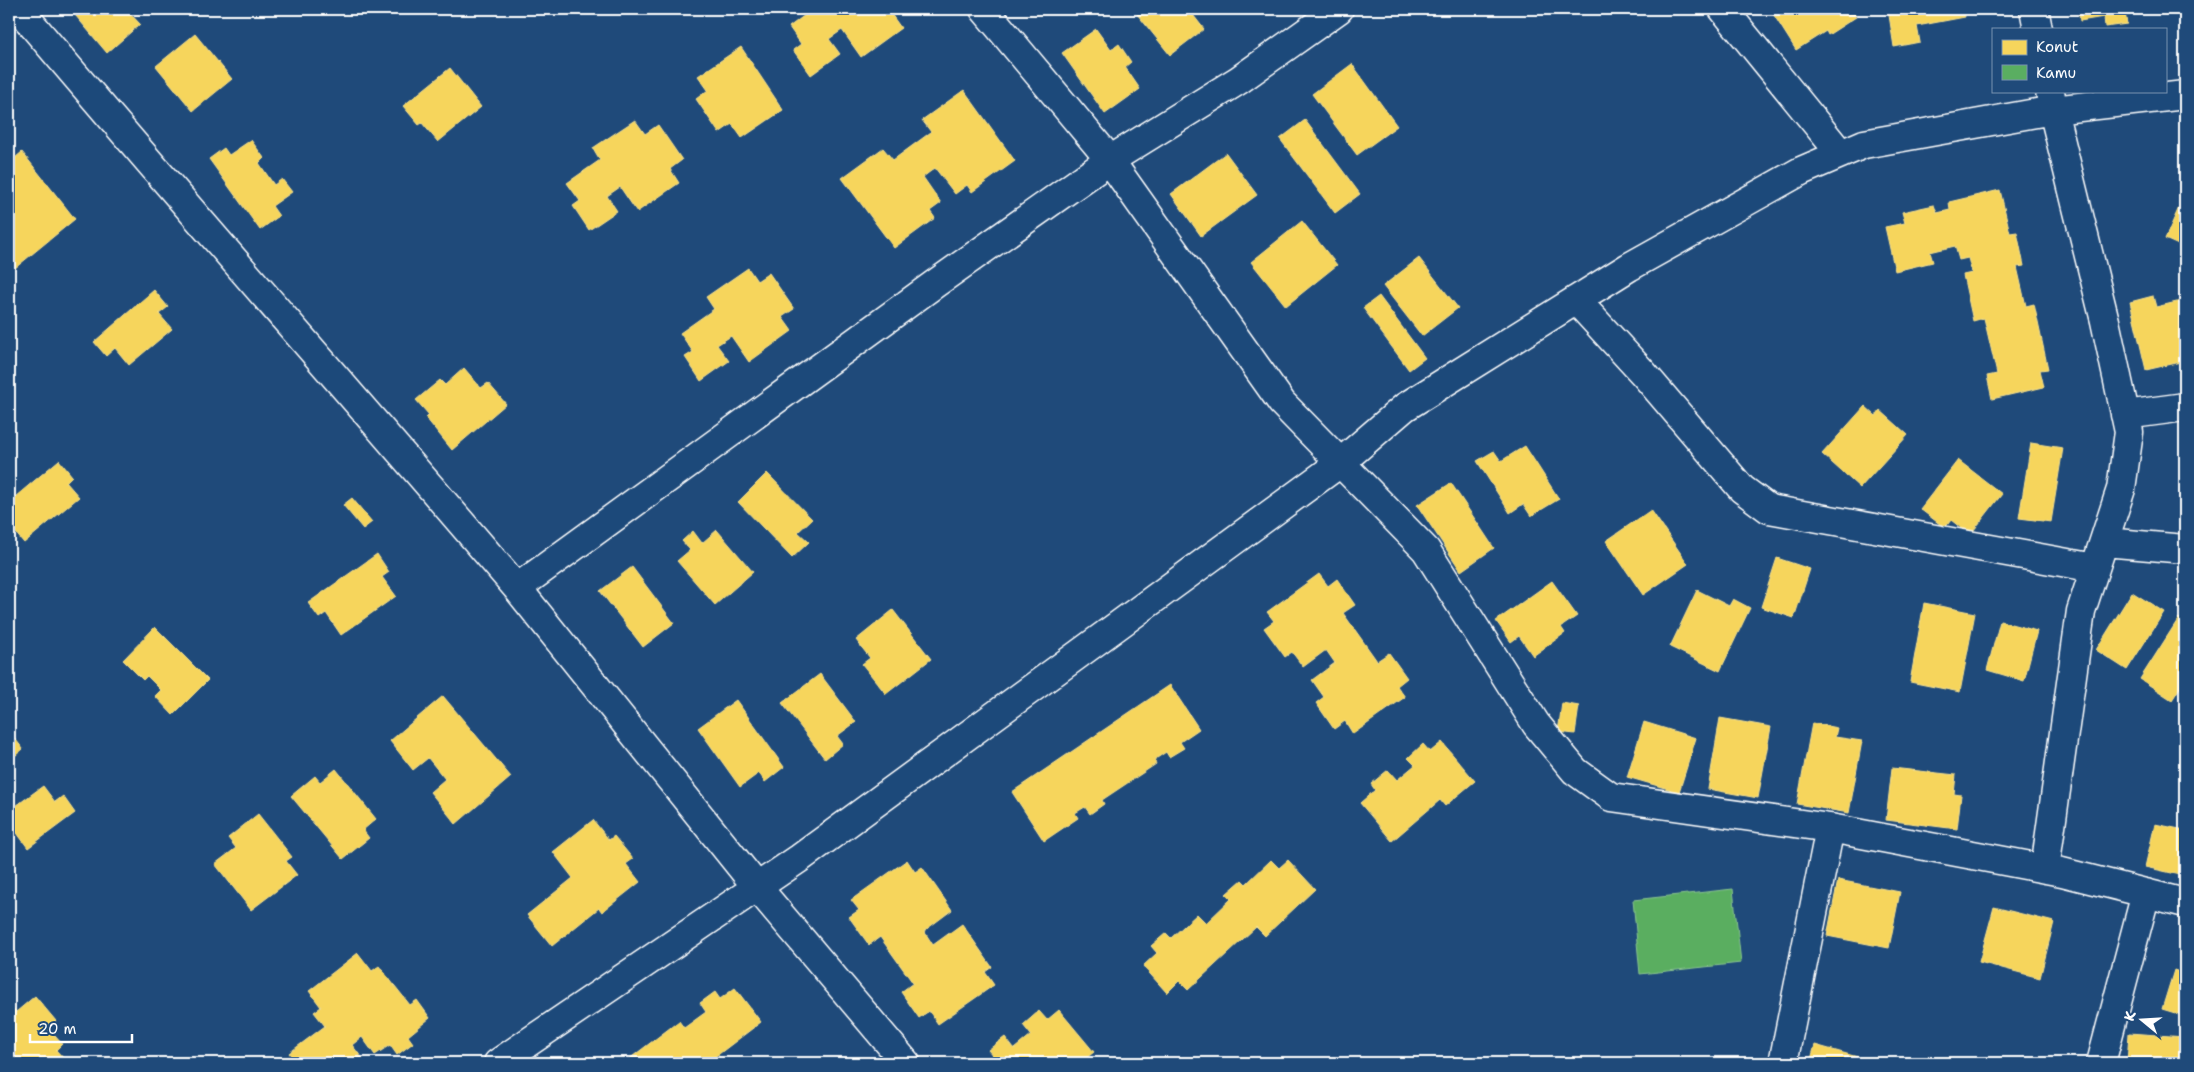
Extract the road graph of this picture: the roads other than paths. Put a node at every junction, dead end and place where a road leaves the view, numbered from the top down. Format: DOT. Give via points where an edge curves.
graph roads {
  1 [pos="20,9"];
  2 [pos="984,9"];
  3 [pos="1339,9"];
  4 [pos="1722,9"];
  5 [pos="2034,9"];
  6 [pos="2038,28"];
  7 [pos="2185,95"];
  8 [pos="2052,101"];
  9 [pos="1841,154"];
  10 [pos="1110,160"];
  11 [pos="1576,300"];
  12 [pos="2185,407"];
  13 [pos="2125,415"];
  14 [pos="1340,463"];
  15 [pos="2104,542"];
  16 [pos="2185,549"];
  17 [pos="2095,568"];
  18 [pos="517,588"];
  19 [pos="1830,828"];
  20 [pos="2045,869"];
  21 [pos="757,887"];
  22 [pos="2146,893"];
  23 [pos="2185,903"];
  24 [pos="498,1063"];
  25 [pos="906,1063"];
  26 [pos="1783,1063"];
  27 [pos="2101,1063"];
  1 -- 18 [label="street" via="130,141"];
  2 -- 10 [label="street"];
  3 -- 10 [label="street" via="1239,80"];
  4 -- 9 [label="street"];
  5 -- 6 [label="street"];
  7 -- 8 [label="street"];
  8 -- 9 [label="street" via="1864,144"];
  8 -- 13 [label="street"];
  9 -- 11 [label="street" via="1801,171"];
  10 -- 14 [label="street" via="1282,403"];
  10 -- 18 [label="street" via="928,288"];
  11 -- 14 [label="street" via="1405,407"];
  11 -- 17 [label="street" via="1742,489 1769,508"];
  12 -- 13 [label="street"];
  13 -- 15 [label="street" via="2129,432 2121,489"];
  14 -- 19 [label="street" via="1426,550 1536,724 1575,771 1611,797"];
  14 -- 21 [label="street"];
  15 -- 16 [label="street"];
  15 -- 17 [label="street"];
  17 -- 20 [label="street" via="2081,611"];
  18 -- 21 [label="street"];
  19 -- 20 [label="street"];
  19 -- 26 [label="street"];
  20 -- 22 [label="street"];
  21 -- 24 [label="street"];
  21 -- 25 [label="street"];
  22 -- 23 [label="street"];
  22 -- 27 [label="street"];
}
